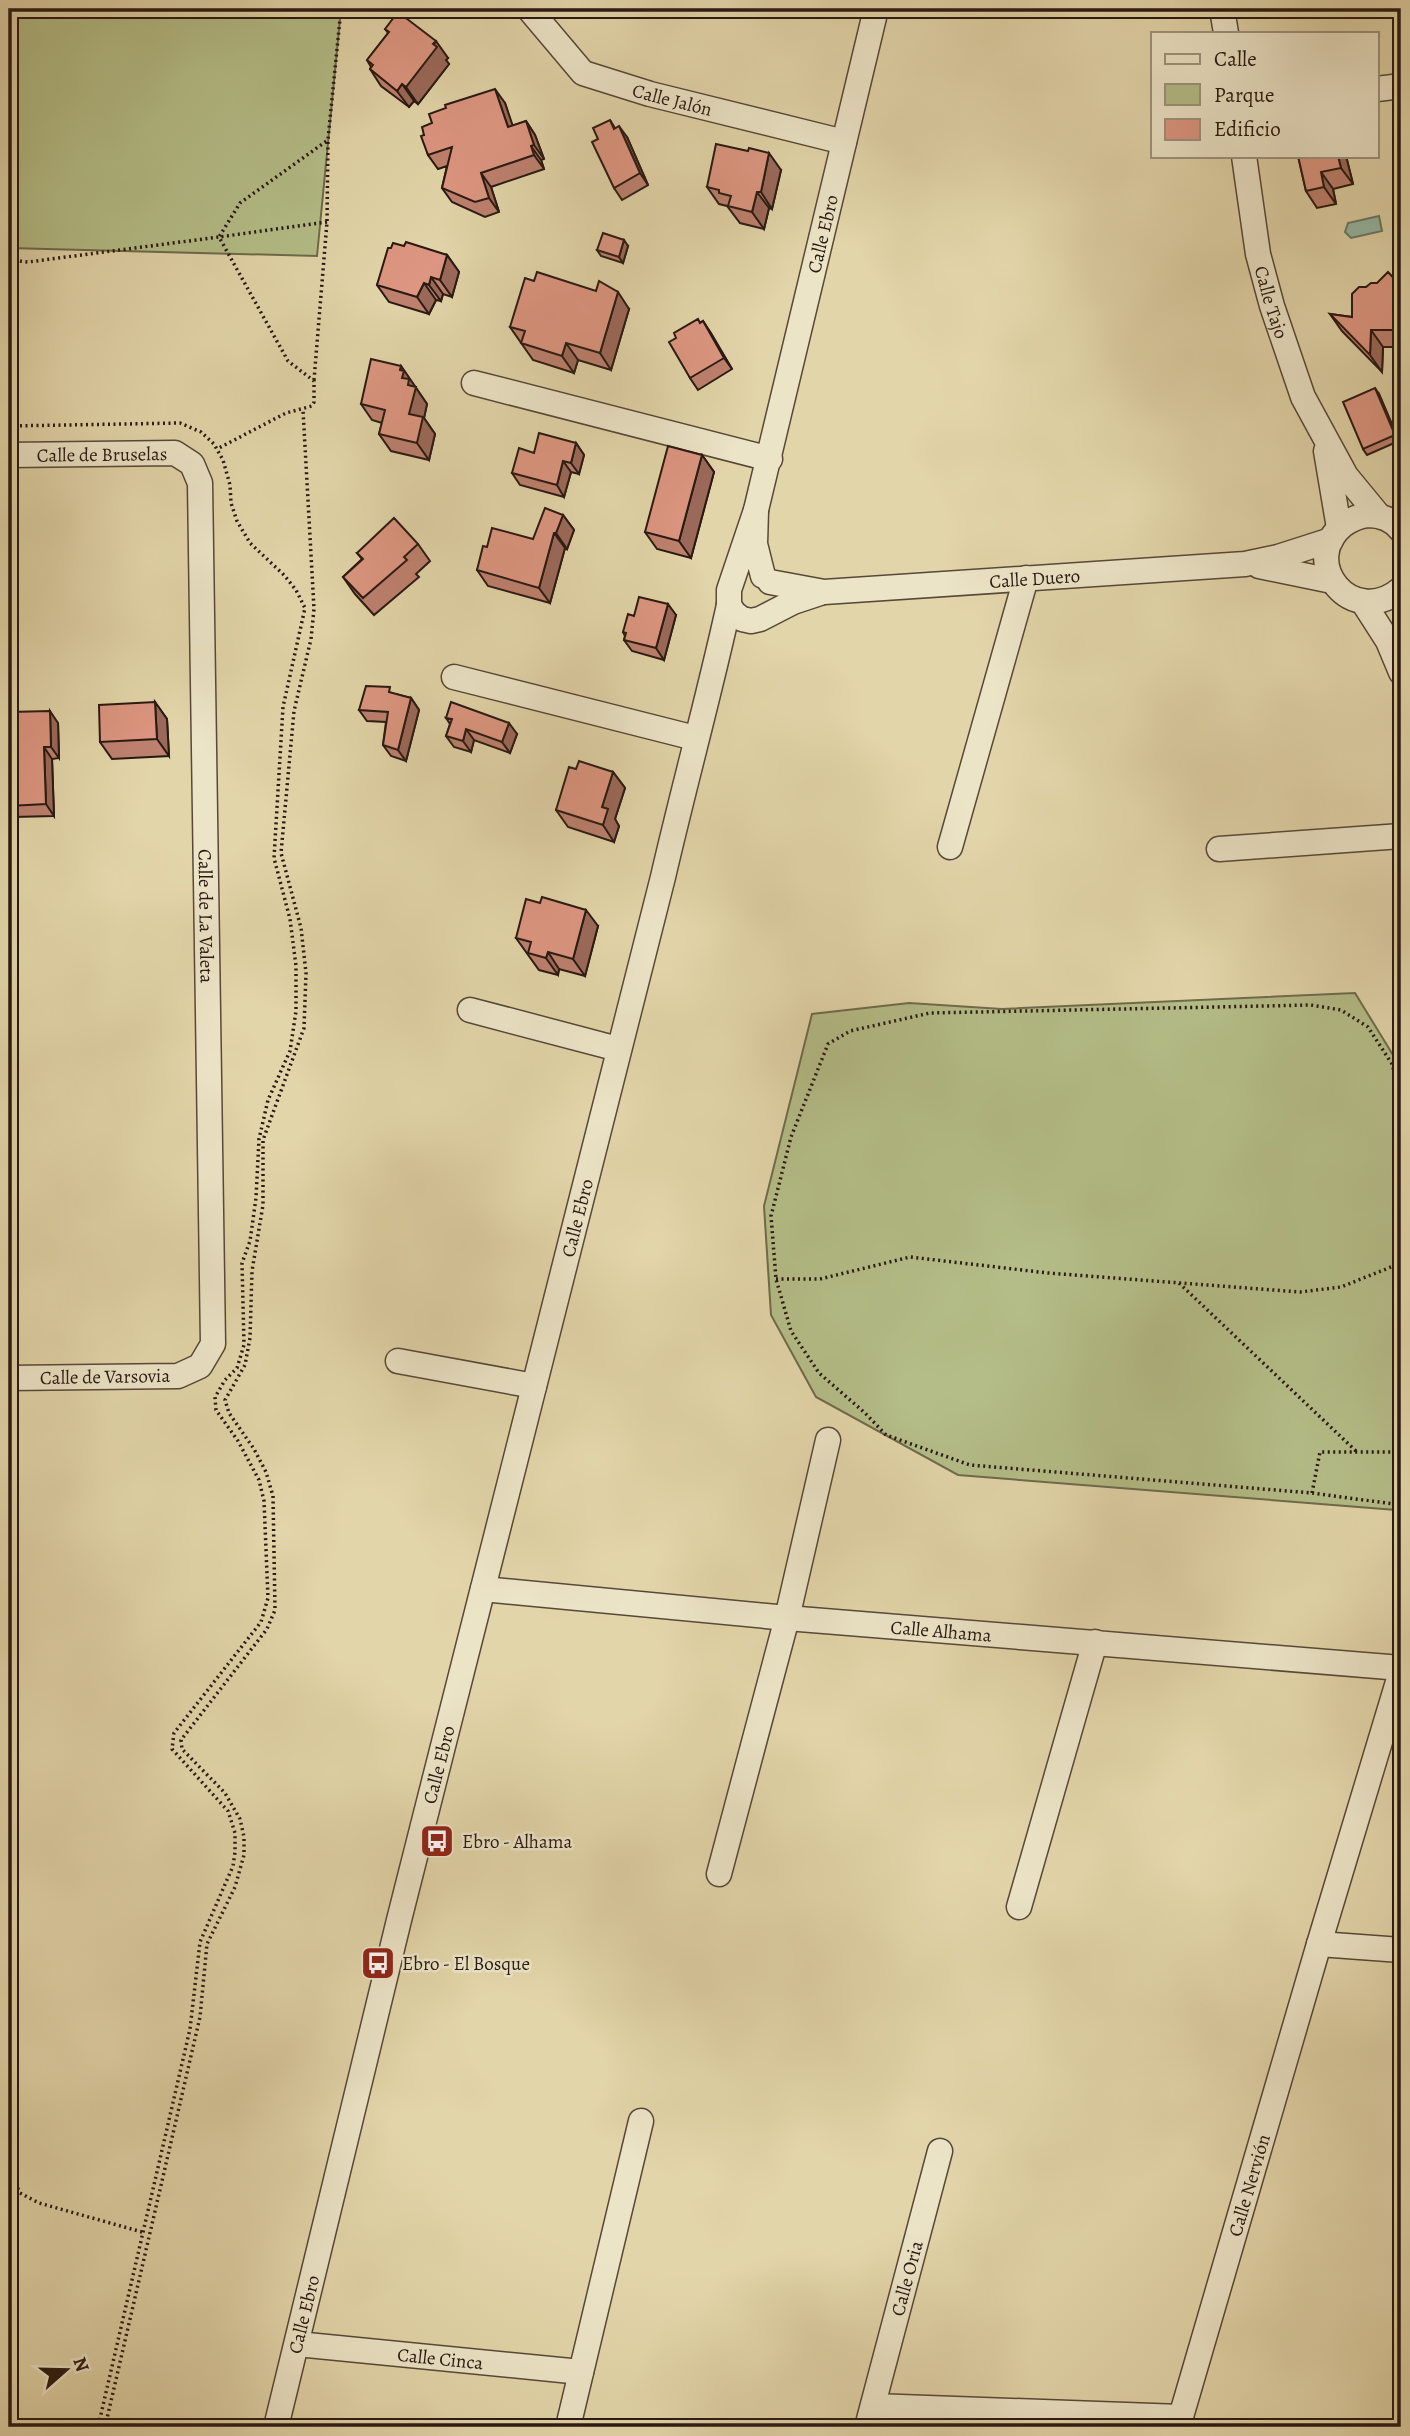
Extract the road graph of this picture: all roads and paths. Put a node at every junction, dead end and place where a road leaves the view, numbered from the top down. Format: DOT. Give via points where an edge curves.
graph roads {
  1 [pos="341,9"];
  2 [pos="529,9"];
  3 [pos="876,9"];
  4 [pos="1222,9"];
  5 [pos="1226,32"];
  6 [pos="1401,86"];
  7 [pos="1378,89"];
  8 [pos="328,139"];
  9 [pos="844,142"];
  10 [pos="1244,158"];
  11 [pos="327,222"];
  12 [pos="219,237"];
  13 [pos="9,260"];
  14 [pos="314,381"];
  15 [pos="474,383"];
  16 [pos="303,410"];
  17 [pos="1324,440"];
  18 [pos="217,449"];
  19 [pos="9,455"];
  20 [pos="770,459"];
  21 [pos="192,464"];
  22 [pos="756,510"];
  23 [pos="1379,516"];
  24 [pos="1401,530"];
  25 [pos="1335,534"];
  26 [pos="1245,564"];
  27 [pos="1026,578"];
  28 [pos="767,579"];
  29 [pos="1332,581"];
  30 [pos="1401,589"];
  31 [pos="824,592"];
  32 [pos="731,594"];
  33 [pos="1363,602"];
  34 [pos="760,618"];
  35 [pos="715,671"];
  36 [pos="1401,672"];
  37 [pos="454,677"];
  38 [pos="695,738"];
  39 [pos="1401,836"];
  40 [pos="950,847"];
  41 [pos="1219,849"];
  42 [pos="470,1010"];
  43 [pos="618,1049"];
  44 [pos="1401,1096"];
  45 [pos="1401,1263"];
  46 [pos="776,1279"];
  47 [pos="1178,1282"];
  48 [pos="398,1361"];
  49 [pos="200,1366"];
  50 [pos="9,1378"];
  51 [pos="534,1386"];
  52 [pos="828,1440"];
  53 [pos="1357,1452"];
  54 [pos="1401,1452"];
  55 [pos="1312,1493"];
  56 [pos="1401,1506"];
  57 [pos="483,1589"];
  58 [pos="786,1618"];
  59 [pos="1095,1642"];
  60 [pos="1401,1670"];
  61 [pos="719,1874"];
  62 [pos="1019,1907"];
  63 [pos="1319,1944"];
  64 [pos="1401,1950"];
  65 [pos="9,1992"];
  66 [pos="10,2037"];
  67 [pos="641,2121"];
  68 [pos="940,2151"];
  69 [pos="142,2232"];
  70 [pos="298,2344"];
  71 [pos="581,2372"];
  72 [pos="870,2417"];
  73 [pos="1180,2422"];
  74 [pos="105,2427"];
  75 [pos="276,2427"];
  76 [pos="568,2427"];
  1 -- 8 [label="path"];
  2 -- 9 [label="street, Calle Jalón" via="583,73"];
  3 -- 9 [label="street, Calle Ebro"];
  4 -- 5 [label="street"];
  6 -- 7 [label="street"];
  8 -- 11 [label="path"];
  8 -- 12 [label="path" via="240,204"];
  9 -- 20 [label="street, Calle Ebro"];
  10 -- 17 [label="street, Calle Tajo" via="1258,254 1272,306 1303,397"];
  11 -- 12 [label="path"];
  11 -- 14 [label="path"];
  12 -- 13 [label="path" via="28,262"];
  12 -- 14 [label="path" via="288,361"];
  14 -- 16 [label="path" via="314,402"];
  15 -- 20 [label="street"];
  16 -- 18 [label="path" via="286,413"];
  16 -- 74 [label="path" via="314,609 294,710 281,853 301,928 306,973 304,1028 263,1140 264,1205 252,1271 250,1338 245,1365 225,1400 266,1472 273,1496 275,1609 267,1629 181,1740 182,1749 225,1793 240,1819 244,1855 235,1887 207,1944 200,2017"];
  17 -- 23 [label="street, Calle Tajo"];
  17 -- 25 [label="street, Calle Tajo"];
  19 -- 21 [label="street, Calle de Bruselas" via="175,453"];
  20 -- 22 [label="street, Calle Ebro"];
  21 -- 49 [label="street, Calle de La Valeta" via="201,483 214,1344"];
  22 -- 28 [label="street, Calle Ebro" via="755,544"];
  22 -- 32 [label="street, Calle Ebro"];
  23 -- 24 [label="street, Calle Tajo"];
  23 -- 25 [label="street, Calle Duero" via="1356,517"];
  25 -- 26 [label="street, Calle Duero" via="1278,557"];
  25 -- 29 [label="street, Calle Tajo" via="1327,553"];
  26 -- 27 [label="street, Calle Duero"];
  26 -- 29 [label="street, Calle Duero"];
  27 -- 31 [label="street, Calle Duero"];
  27 -- 40 [label="street"];
  28 -- 31 [label="street, Calle Duero"];
  28 -- 32 [label="street" via="746,574"];
  28 -- 34 [label="street" via="775,604"];
  29 -- 33 [label="street" via="1345,595"];
  30 -- 33 [label="street" via="1378,602"];
  31 -- 34 [label="street, Calle Duero"];
  32 -- 34 [label="street" via="734,613 742,619"];
  32 -- 35 [label="street, Calle Ebro"];
  33 -- 36 [label="street"];
  34 -- 35 [label="street, Calle Ebro" via="733,638"];
  35 -- 38 [label="street, Calle Ebro"];
  37 -- 38 [label="street"];
  38 -- 43 [label="street, Calle Ebro"];
  39 -- 41 [label="street"];
  42 -- 43 [label="street"];
  43 -- 51 [label="street, Calle Ebro"];
  44 -- 46 [label="path" via="1392,1064 1368,1027 1341,1010 1311,1006 930,1013 850,1031 828,1044 792,1137 771,1216"];
  45 -- 47 [label="path" via="1341,1287 1300,1292"];
  46 -- 47 [label="path" via="821,1279 910,1257"];
  46 -- 55 [label="path" via="791,1331 819,1373 886,1435 970,1465"];
  47 -- 53 [label="path"];
  48 -- 51 [label="street"];
  49 -- 50 [label="street, Calle de Varsovia" via="178,1376"];
  51 -- 57 [label="street, Calle Ebro"];
  52 -- 58 [label="street"];
  53 -- 54 [label="path"];
  53 -- 55 [label="path" via="1320,1452"];
  55 -- 56 [label="path"];
  57 -- 58 [label="street, Calle Alhama"];
  57 -- 70 [label="street, Calle Ebro"];
  58 -- 59 [label="street, Calle Alhama"];
  58 -- 61 [label="street"];
  59 -- 60 [label="street, Calle Alhama"];
  59 -- 62 [label="street"];
  60 -- 63 [label="street, Calle Nervión"];
  63 -- 64 [label="street"];
  63 -- 73 [label="street, Calle Nervión"];
  65 -- 66 [label="path"];
  66 -- 69 [label="path" via="14,2179 19,2193 38,2203"];
  67 -- 71 [label="street"];
  68 -- 72 [label="street, Calle Oria"];
  70 -- 71 [label="street, Calle Cinca"];
  70 -- 75 [label="street, Calle Ebro"];
  71 -- 76 [label="street"];
  72 -- 73 [label="street, Calle Oria"];
}
